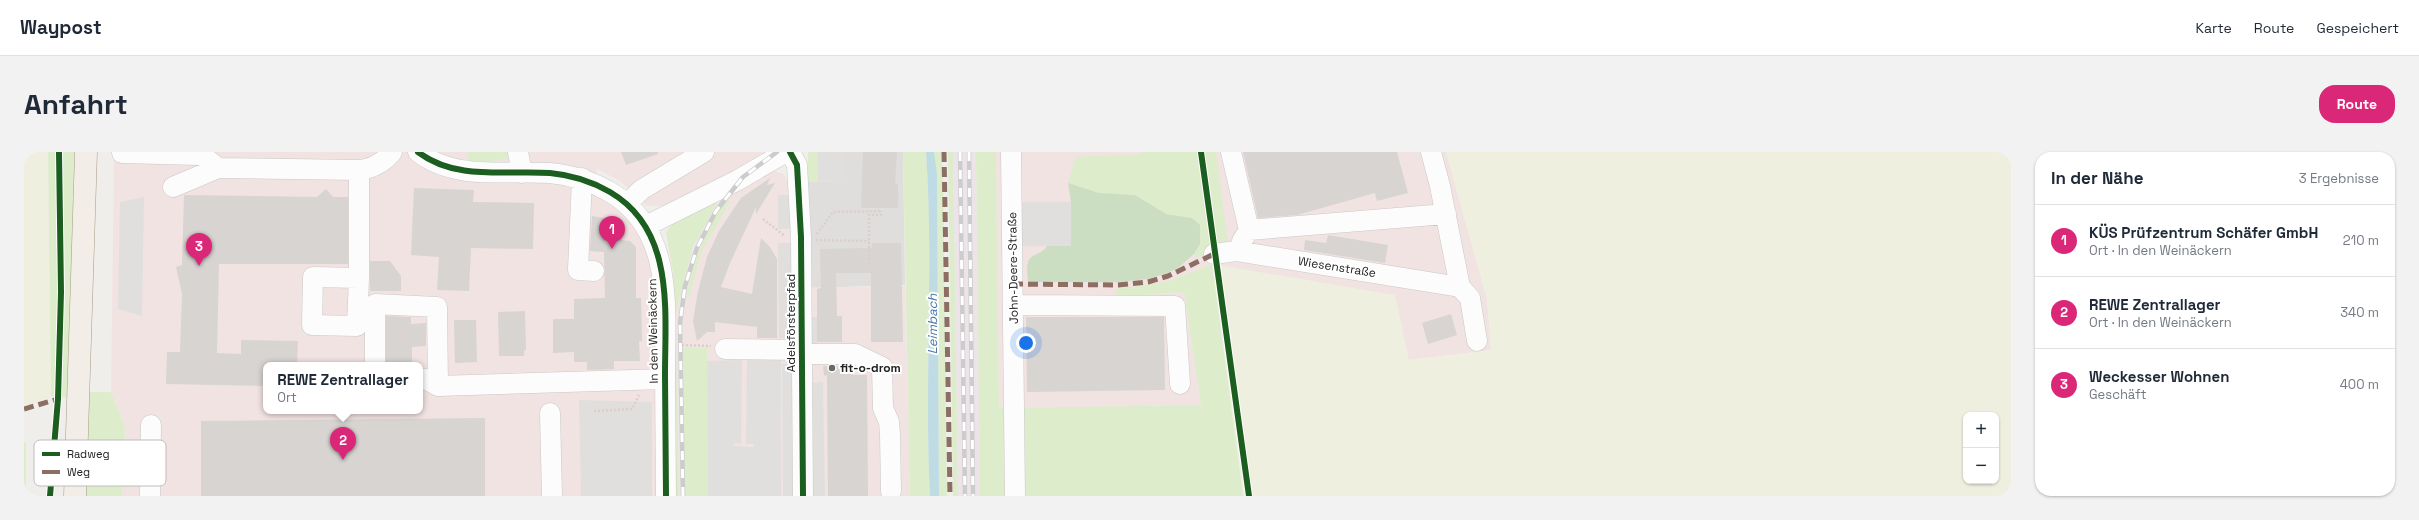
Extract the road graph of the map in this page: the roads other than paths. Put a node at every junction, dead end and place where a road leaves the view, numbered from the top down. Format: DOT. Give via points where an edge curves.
graph roads {
  1 [pos="86,152"];
  2 [pos="392,152"];
  3 [pos="418,152"];
  4 [pos="518,152"];
  5 [pos="704,152"];
  6 [pos="1011,152"];
  7 [pos="1231,152"];
  8 [pos="1431,152"];
  9 [pos="122,154"];
  10 [pos="199,154"];
  11 [pos="779,154"];
  12 [pos="218,168"];
  13 [pos="359,170"];
  14 [pos="522,173"];
  15 [pos="582,178"];
  16 [pos="173,187"];
  17 [pos="627,204"];
  18 [pos="1446,214"];
  19 [pos="646,226"];
  20 [pos="1249,230"];
  21 [pos="1236,251"];
  22 [pos="1214,254"];
  23 [pos="594,271"];
  24 [pos="359,278"];
  25 [pos="1460,287"];
  26 [pos="1013,305"];
  27 [pos="1477,341"];
  28 [pos="725,350"];
  29 [pos="802,352"];
  30 [pos="375,362"];
  31 [pos="655,380"];
  32 [pos="429,382"];
  33 [pos="1180,384"];
  34 [pos="550,413"];
  35 [pos="151,425"];
  36 [pos="77,440"];
  37 [pos="151,440"];
  38 [pos="75,486"];
  39 [pos="150,486"];
  40 [pos="890,490"];
  41 [pos="1018,491"];
  42 [pos="75,496"];
  43 [pos="150,496"];
  44 [pos="552,496"];
  45 [pos="666,496"];
  46 [pos="803,496"];
  1 -- 36 [label="main road"];
  2 -- 13 [label="street" via="376,166"];
  3 -- 14 [label="street, In den Weinäckern" via="433,162 456,169"];
  4 -- 14 [label="street"];
  5 -- 17 [label="street" via="641,190"];
  6 -- 26 [label="street, John-Deere-Straße"];
  7 -- 20 [label="street"];
  8 -- 18 [label="street"];
  9 -- 10 [label="street"];
  10 -- 12 [label="street"];
  11 -- 19 [label="street, Adelsförsterpfad"];
  11 -- 29 [label="street, Adelsförsterpfad" via="797,165 801,237"];
  12 -- 13 [label="street"];
  12 -- 16 [label="street"];
  13 -- 24 [label="street"];
  14 -- 15 [label="street, In den Weinäckern" via="549,173"];
  15 -- 17 [label="street, In den Weinäckern"];
  15 -- 23 [label="street" via="578,270"];
  17 -- 19 [label="street, In den Weinäckern"];
  18 -- 20 [label="street"];
  18 -- 25 [label="street"];
  19 -- 31 [label="street, In den Weinäckern" via="658,252 664,281 665,345"];
  20 -- 21 [label="street"];
  21 -- 22 [label="street, Wiesenstraße"];
  21 -- 25 [label="street, Wiesenstraße"];
  25 -- 27 [label="street" via="1470,298"];
  26 -- 33 [label="street" via="1175,306"];
  26 -- 41 [label="street, John-Deere-Straße"];
  28 -- 29 [label="street"];
  29 -- 40 [label="street" via="855,354 882,367 882,408 889,422 890,434"];
  29 -- 46 [label="street, Adelsförsterpfad"];
  30 -- 32 [label="street" via="375,304 437,307"];
  31 -- 32 [label="street, In den Weinäckern"];
  31 -- 45 [label="street, In den Weinäckern"];
  34 -- 44 [label="street"];
  35 -- 37 [label="street"];
  38 -- 42 [label="main road"];
  39 -- 43 [label="street"];
}
